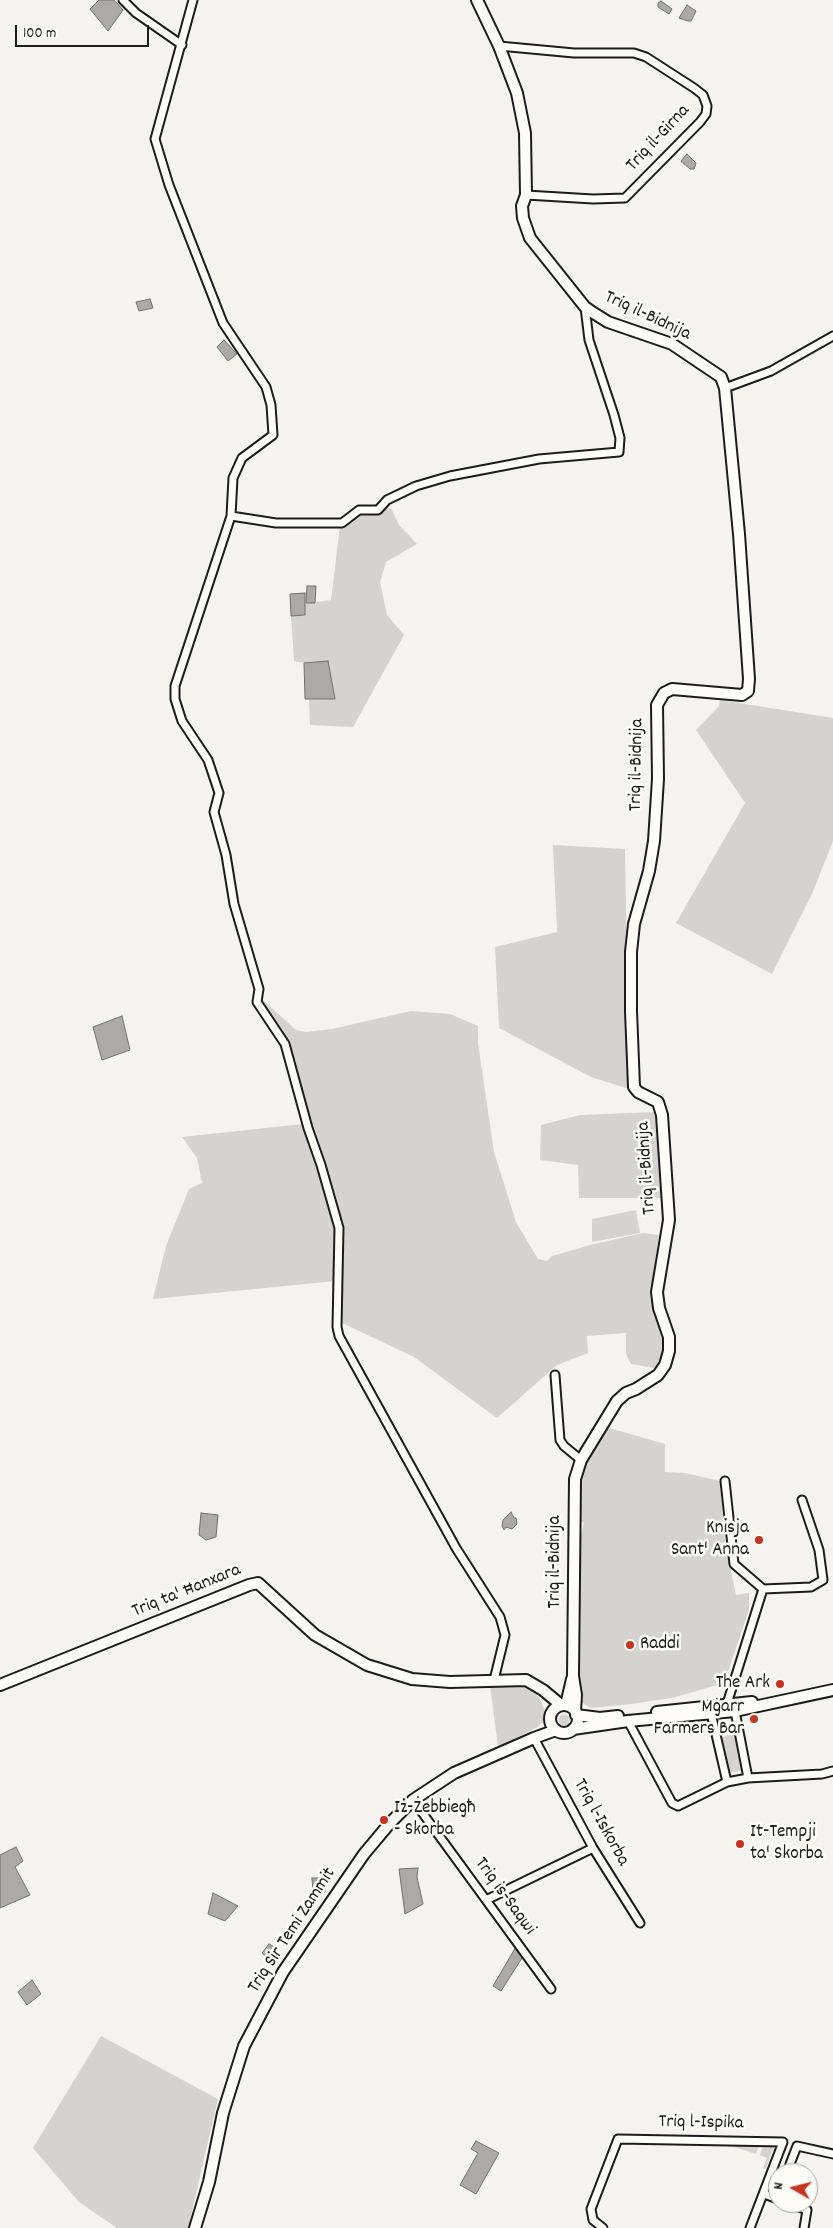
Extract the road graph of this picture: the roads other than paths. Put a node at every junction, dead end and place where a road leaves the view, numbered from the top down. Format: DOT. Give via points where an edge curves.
graph roads {
  1 [pos="123,0"];
  2 [pos="194,0"];
  3 [pos="477,0"];
  4 [pos="182,45"];
  5 [pos="499,46"];
  6 [pos="526,195"];
  7 [pos="585,307"];
  8 [pos="833,336"];
  9 [pos="725,388"];
  10 [pos="231,516"];
  11 [pos="555,1375"];
  12 [pos="582,1460"];
  13 [pos="725,1481"];
  14 [pos="802,1500"];
  15 [pos="763,1589"];
  16 [pos="494,1680"];
  17 [pos="833,1684"];
  18 [pos="0,1685"];
  19 [pos="543,1690"];
  20 [pos="833,1690"];
  21 [pos="570,1709"];
  22 [pos="729,1709"];
  23 [pos="710,1713"];
  24 [pos="550,1718"];
  25 [pos="628,1722"];
  26 [pos="573,1729"];
  27 [pos="556,1730"];
  28 [pos="534,1738"];
  29 [pos="833,1771"];
  30 [pos="748,1778"];
  31 [pos="727,1782"];
  32 [pos="412,1800"];
  33 [pos="594,1848"];
  34 [pos="486,1900"];
  35 [pos="640,1923"];
  36 [pos="551,1988"];
  37 [pos="833,2154"];
  38 [pos="790,2163"];
  39 [pos="764,2194"];
  40 [pos="768,2195"];
  41 [pos="806,2213"];
  42 [pos="195,2228"];
  43 [pos="603,2228"];
  44 [pos="750,2228"];
  45 [pos="804,2228"];
  1 -- 4 [label="street"];
  2 -- 4 [label="street"];
  3 -- 5 [label="street, Triq il-Bidnija"];
  4 -- 10 [label="street" via="155,134 156,144 168,185 223,323 266,387 271,405 273,435 242,458 234,478"];
  5 -- 6 [label="street, Triq il-Bidnija" via="517,93 526,133"];
  5 -- 6 [label="street, Triq il-Girna" via="574,53 634,53 646,57 694,88 706,101 703,119 625,198"];
  6 -- 7 [label="street, Triq il-Bidnija" via="522,206 523,218 530,238"];
  7 -- 9 [label="street, Triq il-Bidnija" via="608,322 672,344 721,377"];
  7 -- 10 [label="street" via="589,340 620,438 619,452 539,459 450,476 416,486 388,500 378,510 359,510 342,523 276,523"];
  8 -- 9 [label="street" via="770,371"];
  9 -- 12 [label="street, Triq il-Bidnija" via="749,686 742,695 672,690 660,698 656,715 658,779 654,841 631,952 633,1083 638,1092 658,1102 663,1124 669,1220 657,1292 669,1337 669,1350 665,1365 658,1374 618,1401"];
  10 -- 16 [label="street" via="175,686 177,709 206,756 219,793 214,812 226,855 234,904 259,989 257,1002 285,1044 339,1228 339,1336 456,1548 500,1617 505,1635"];
  11 -- 12 [label="street" via="560,1440"];
  12 -- 21 [label="street, Triq il-Bidnija" via="574,1488"];
  13 -- 15 [label="street" via="734,1564"];
  14 -- 15 [label="street" via="819,1550 822,1580 811,1587"];
  15 -- 22 [label="street"];
  16 -- 18 [label="street, Triq ta' Ħanxara" via="412,1680 367,1665 315,1635 258,1583"];
  16 -- 19 [label="street, Triq ta' Ħanxara" via="526,1680"];
  17 -- 22 [label="street"];
  19 -- 21 [label="street, Triq ta' Ħanxara"];
  19 -- 24 [label="street"];
  20 -- 22 [label="street"];
  21 -- 22 [label="street" via="600,1718"];
  21 -- 24 [label="street" via="554,1709"];
  21 -- 26 [label="street" via="577,1723"];
  22 -- 23 [label="street"];
  22 -- 30 [label="street"];
  23 -- 25 [label="street"];
  23 -- 31 [label="street"];
  24 -- 27 [label="street"];
  24 -- 28 [label="street, Triq Sir Temi Zammit"];
  25 -- 26 [label="street"];
  25 -- 31 [label="street" via="672,1803 678,1806"];
  26 -- 27 [label="street" via="564,1733"];
  27 -- 28 [label="street, Triq Sir Temi Zammit"];
  28 -- 32 [label="street, Triq Sir Temi Zammit" via="454,1774"];
  28 -- 33 [label="street, Triq l-Iskorba"];
  29 -- 30 [label="street"];
  30 -- 31 [label="street"];
  32 -- 34 [label="street, Triq is-Saqwi"];
  32 -- 42 [label="street, Triq Sir Temi Zammit" via="364,1854 283,1972 244,2046 223,2113 209,2182"];
  33 -- 34 [label="street"];
  33 -- 35 [label="street, Triq l-Iskorba"];
  34 -- 36 [label="street, Triq is-Saqwi"];
  37 -- 38 [label="street" via="797,2146"];
  39 -- 40 [label="street"];
  39 -- 43 [label="street, Triq l-Ispika" via="782,2142 618,2139 591,2209 593,2220"];
  39 -- 44 [label="street"];
  41 -- 45 [label="street"];
}
